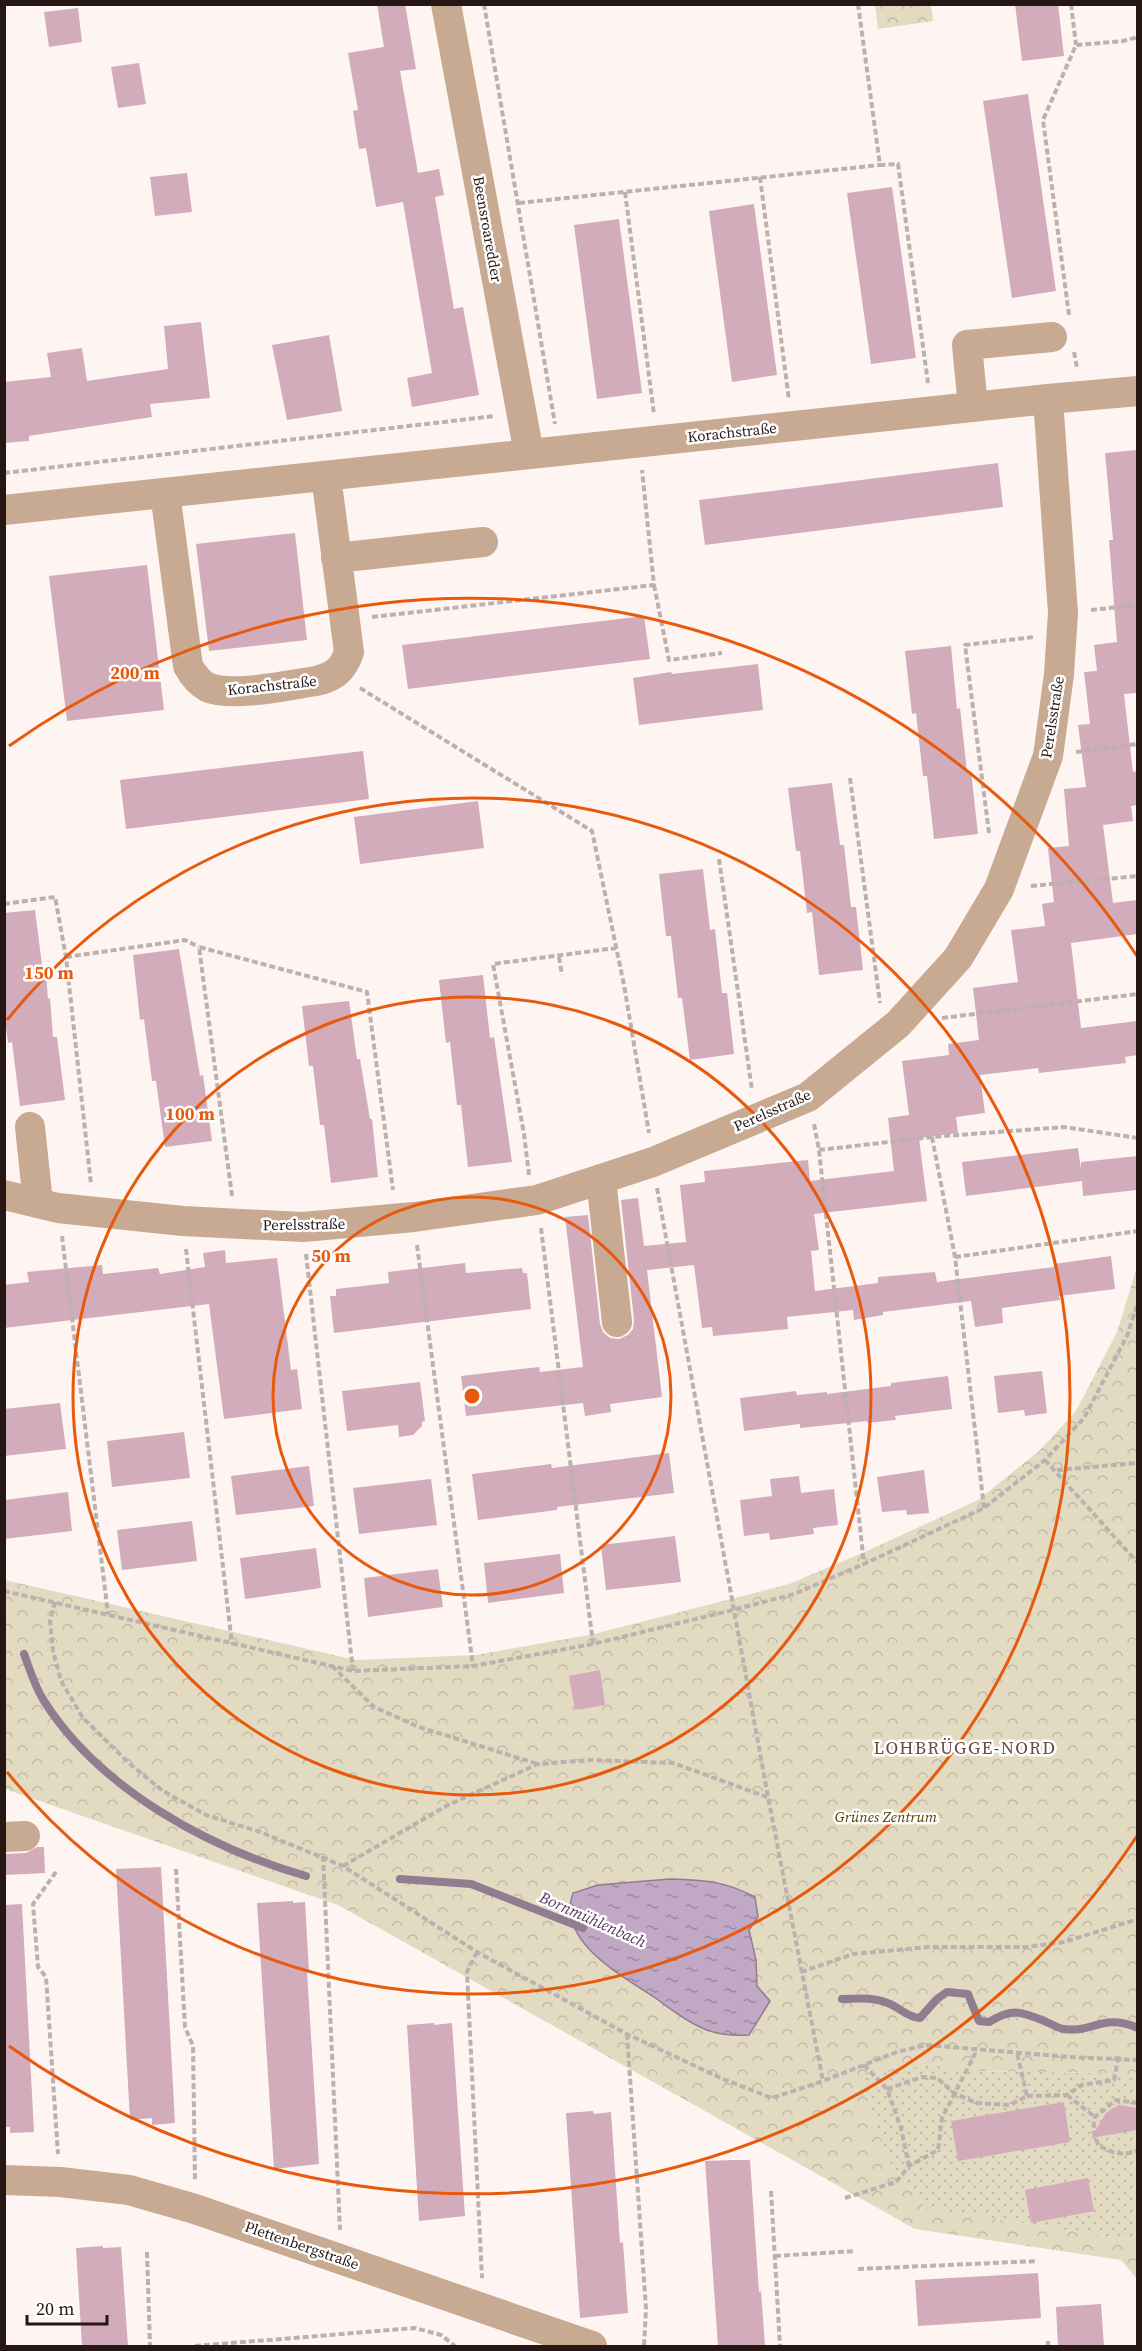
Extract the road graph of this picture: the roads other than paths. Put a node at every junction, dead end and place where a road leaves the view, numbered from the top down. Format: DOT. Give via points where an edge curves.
graph roads {
  1 [pos="446,4"];
  2 [pos="1065,334"];
  3 [pos="1137,391"];
  4 [pos="1048,399"];
  5 [pos="973,406"];
  6 [pos="529,454"];
  7 [pos="326,476"];
  8 [pos="165,493"];
  9 [pos="4,510"];
  10 [pos="483,542"];
  11 [pos="336,558"];
  12 [pos="30,1127"];
  13 [pos="601,1179"];
  14 [pos="4,1195"];
  15 [pos="48,1205"];
  16 [pos="617,1322"];
  17 [pos="4,2181"];
  18 [pos="592,2346"];
  1 -- 6 [label="street, Beensroaredder"];
  2 -- 5 [label="street" via="967,345"];
  3 -- 4 [label="street, Korachstraße"];
  4 -- 5 [label="street, Korachstraße"];
  4 -- 13 [label="street, Perelsstraße" via="1063,624 1059,674 1048,756 999,889 958,958 891,1029 808,1097 653,1162"];
  5 -- 6 [label="street, Korachstraße"];
  6 -- 7 [label="street, Korachstraße"];
  7 -- 8 [label="street, Korachstraße"];
  7 -- 11 [label="street, Korachstraße"];
  8 -- 9 [label="street, Korachstraße"];
  8 -- 11 [label="street, Korachstraße" via="188,666 205,686 229,692 316,681 336,673 349,652"];
  10 -- 11 [label="street"];
  12 -- 15 [label="street"];
  13 -- 15 [label="street, Perelsstraße" via="537,1200 303,1227 183,1221"];
  13 -- 16 [label="street"];
  14 -- 15 [label="street, Perelsstraße"];
  17 -- 18 [label="street, Plettenbergstraße" via="60,2182 129,2190 341,2258"];
}
